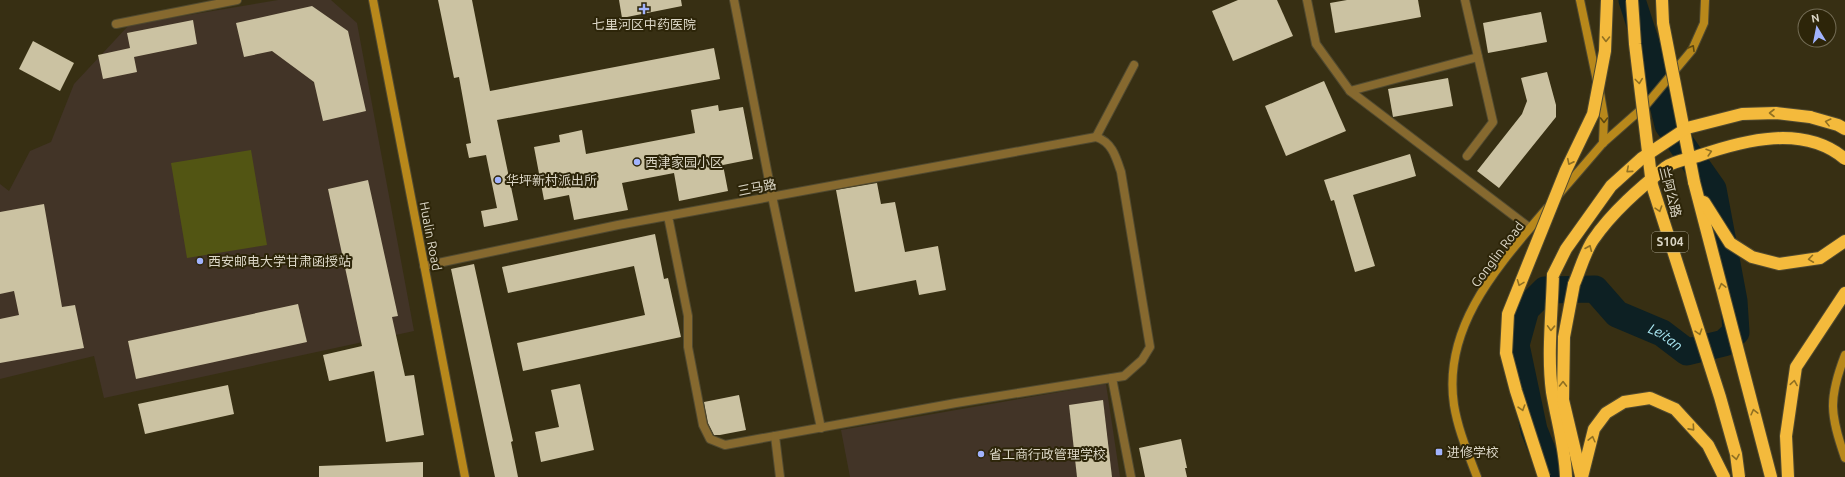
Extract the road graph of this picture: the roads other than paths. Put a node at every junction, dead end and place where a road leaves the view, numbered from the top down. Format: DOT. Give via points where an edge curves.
graph roads {
  1 [pos="237,0"];
  2 [pos="373,0"];
  3 [pos="734,0"];
  4 [pos="1307,0"];
  5 [pos="1465,0"];
  6 [pos="1580,0"];
  7 [pos="1606,0"];
  8 [pos="1632,0"];
  9 [pos="1662,0"];
  10 [pos="1705,0"];
  11 [pos="116,24"];
  12 [pos="1478,57"];
  13 [pos="1134,65"];
  14 [pos="1350,91"];
  15 [pos="1845,128"];
  16 [pos="1096,137"];
  17 [pos="1603,143"];
  18 [pos="1467,156"];
  19 [pos="1845,159"];
  20 [pos="1694,182"];
  21 [pos="772,196"];
  22 [pos="668,216"];
  23 [pos="1530,228"];
  24 [pos="1845,241"];
  25 [pos="424,266"];
  26 [pos="1845,293"];
  27 [pos="1845,355"];
  28 [pos="1112,378"];
  29 [pos="821,428"];
  30 [pos="775,436"];
  31 [pos="1845,458"];
  32 [pos="465,477"];
  33 [pos="780,477"];
  34 [pos="1131,477"];
  35 [pos="1477,477"];
  36 [pos="1544,477"];
  37 [pos="1566,477"];
  38 [pos="1582,477"];
  39 [pos="1724,477"];
  40 [pos="1739,477"];
  41 [pos="1771,477"];
  42 [pos="1788,477"];
  1 -- 11 [label="street"];
  2 -- 25 [label="street, Hualin Road"];
  3 -- 21 [label="street"];
  4 -- 14 [label="street" via="1316,44"];
  5 -- 12 [label="street"];
  6 -- 17 [label="street, one-way" via="1604,117"];
  7 -- 36 [label="highway, one-way, bridge" via="1605,51 1593,114 1566,170 1508,314 1506,353"];
  8 -- 40 [label="highway, 兰阿公路 / S104, one-way, bridge" via="1652,185 1720,397 1736,454"];
  9 -- 20 [label="highway, 兰阿公路 / S104, bridge" via="1663,23"];
  17 -- 10 [label="street, Gonglin Road, one-way" via="1646,105 1692,50 1704,23"];
  12 -- 14 [label="street"];
  12 -- 18 [label="street" via="1493,122"];
  13 -- 16 [label="street"];
  14 -- 23 [label="street"];
  15 -- 37 [label="highway, one-way, bridge" via="1838,124 1776,113 1742,114 1710,121 1687,128 1642,158 1611,186 1566,249 1553,275 1550,347 1552,391 1565,453"];
  16 -- 21 [label="street, 三马路"];
  16 -- 28 [label="street" via="1103,139 1114,152 1121,172 1150,348 1142,360 1124,376"];
  17 -- 23 [label="street, Gonglin Road"];
  38 -- 19 [label="highway, one-way, bridge" via="1563,400 1564,337 1574,284 1593,240 1619,209 1668,166 1710,151 1760,139 1787,137 1817,143"];
  24 -- 20 [label="highway, one-way" via="1820,258 1779,264 1752,257 1730,243 1710,214"];
  41 -- 20 [label="highway, 兰阿公路 / S104, one-way"];
  21 -- 22 [label="street, 三马路"];
  21 -- 29 [label="street"];
  22 -- 25 [label="street, 三马路"];
  22 -- 30 [label="street" via="688,316 688,347 702,425 710,439 725,445"];
  23 -- 35 [label="street, Gonglin Road" via="1497,269 1475,304 1462,329 1454,356 1454,404"];
  25 -- 32 [label="street, Hualin Road"];
  42 -- 26 [label="highway, one-way" via="1786,436 1796,367"];
  27 -- 31 [label="street" via="1832,397 1832,413"];
  28 -- 29 [label="street"];
  28 -- 34 [label="street"];
  29 -- 30 [label="street"];
  30 -- 33 [label="street"];
  38 -- 39 [label="highway, one-way" via="1594,429 1606,413 1624,402 1650,398 1675,409 1708,445"];
}
